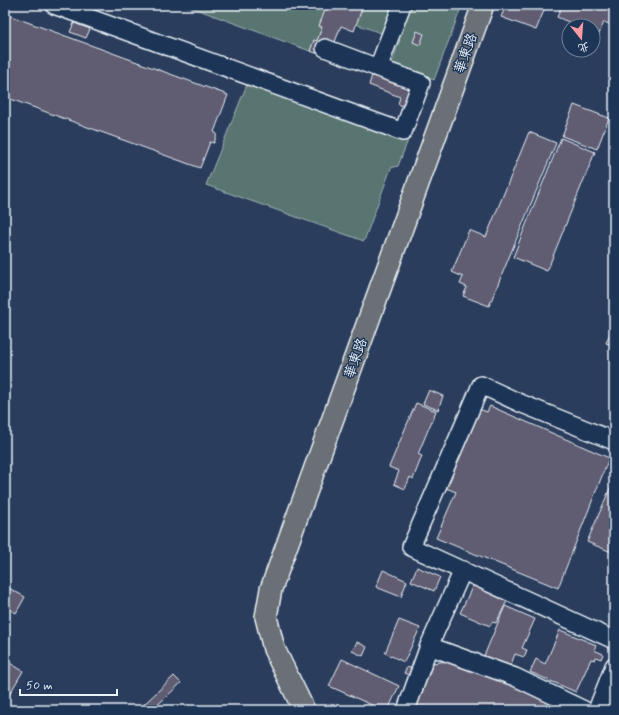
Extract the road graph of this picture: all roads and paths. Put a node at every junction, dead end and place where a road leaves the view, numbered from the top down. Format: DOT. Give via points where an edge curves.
graph roads {
  1 [pos="54,5"];
  2 [pos="402,5"];
  3 [pos="483,5"];
  4 [pos="326,48"];
  5 [pos="378,68"];
  6 [pos="614,440"];
  7 [pos="464,570"];
  8 [pos="614,640"];
  9 [pos="429,646"];
  10 [pos="614,666"];
  11 [pos="304,710"];
  12 [pos="406,710"];
  13 [pos="584,710"];
  14 [pos="597,710"];
  1 -- 5 [label="street" via="403,132 421,83"];
  2 -- 5 [label="street"];
  3 -- 11 [label="main road, 華東路" via="271,589 266,617 274,649"];
  4 -- 5 [label="street"];
  6 -- 7 [label="street" via="481,385 411,547"];
  7 -- 8 [label="street"];
  7 -- 9 [label="street"];
  9 -- 12 [label="street"];
  9 -- 13 [label="street" via="515,677"];
  10 -- 14 [label="street"];
}
